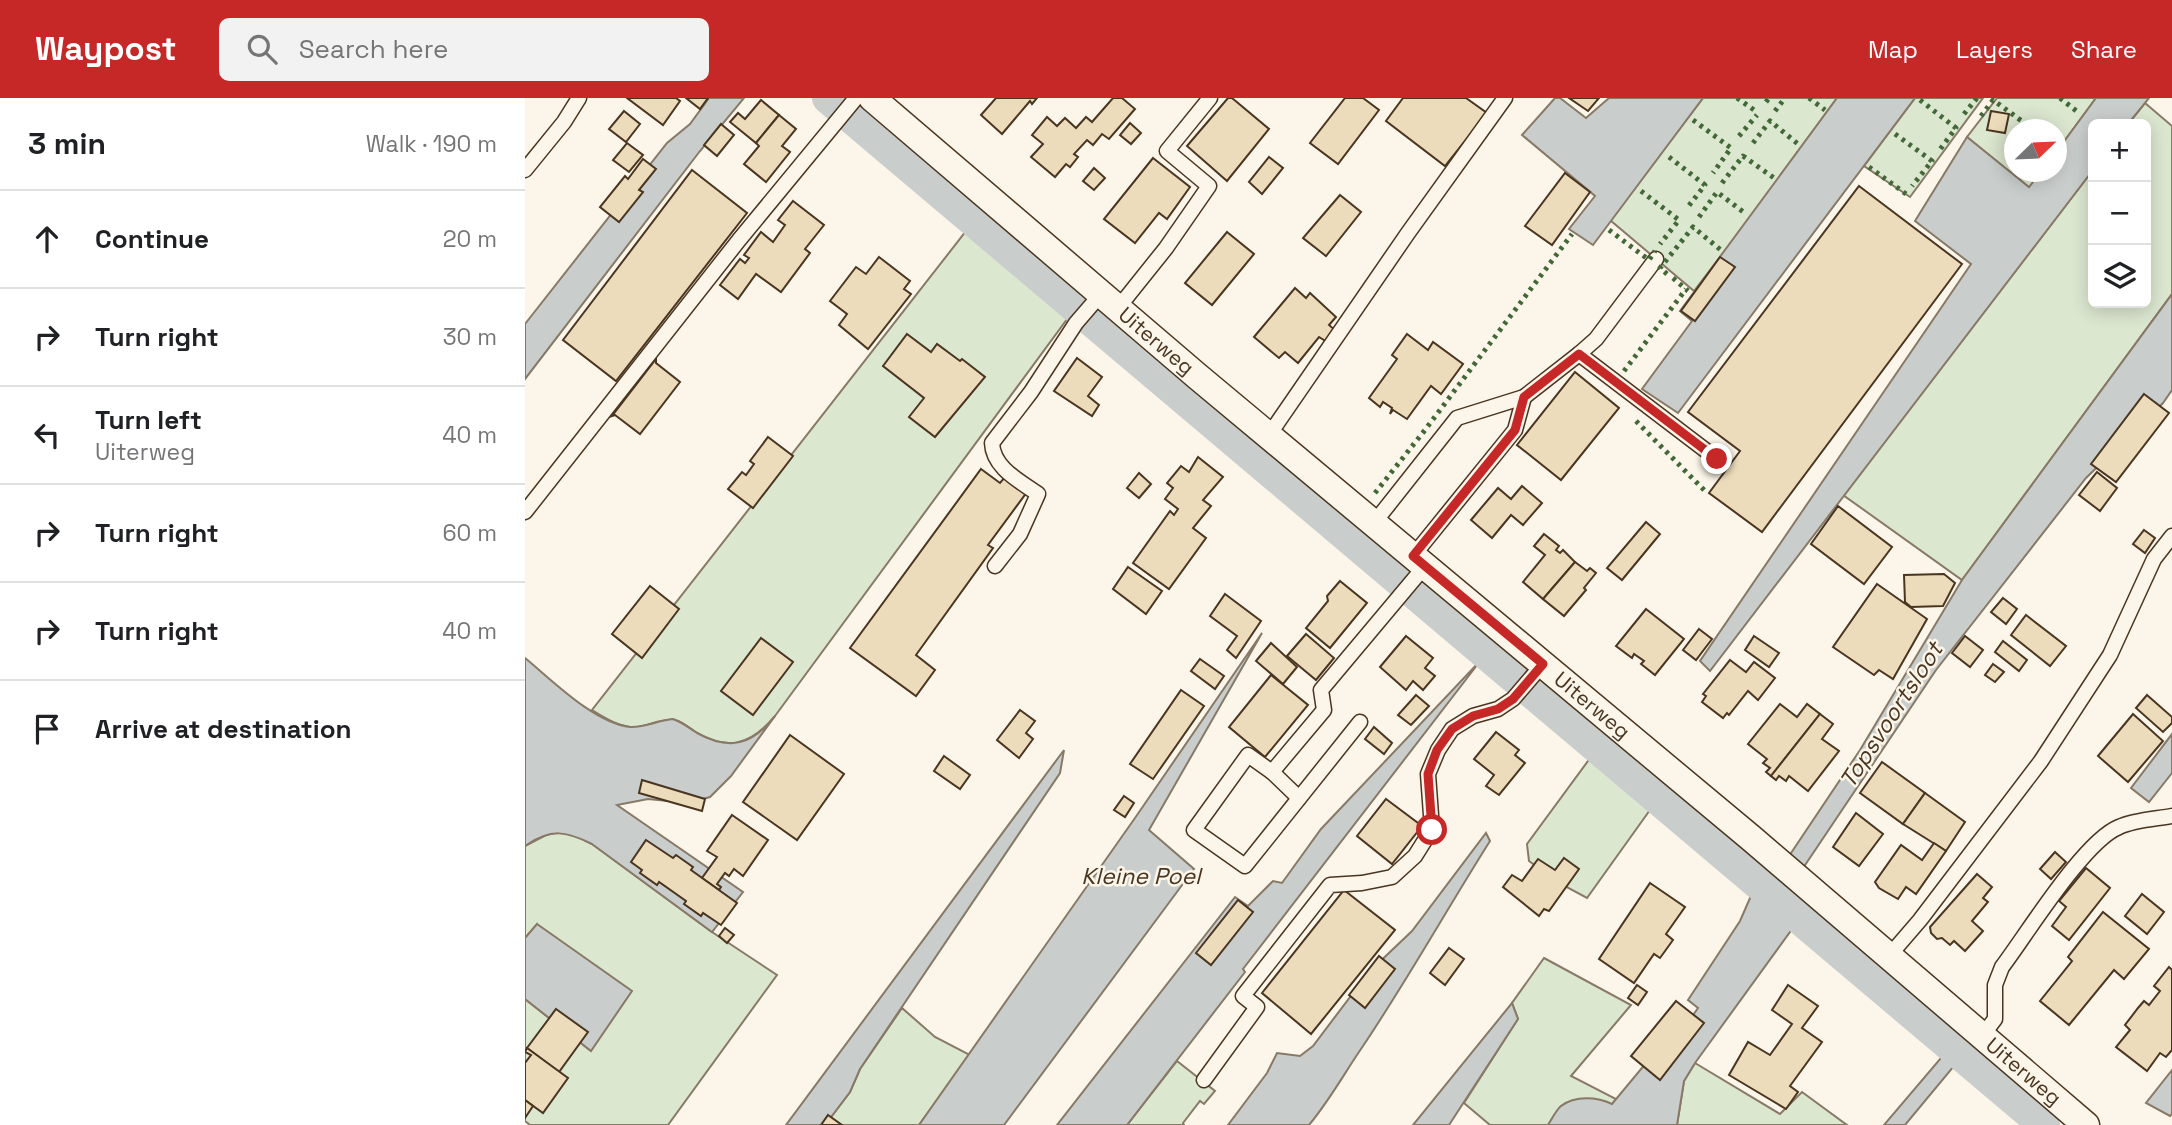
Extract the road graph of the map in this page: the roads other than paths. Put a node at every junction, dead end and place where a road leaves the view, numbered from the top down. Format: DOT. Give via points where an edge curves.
graph roads {
  1 [pos="579,98"];
  2 [pos="1210,98"];
  3 [pos="1505,98"];
  4 [pos="872,102"];
  5 [pos="525,170"];
  6 [pos="1656,259"];
  7 [pos="1104,302"];
  8 [pos="1579,354"];
  9 [pos="1524,397"];
  10 [pos="1269,435"];
  11 [pos="1717,459"];
  12 [pos="525,512"];
  13 [pos="1374,523"];
  14 [pos="2172,536"];
  15 [pos="995,566"];
  16 [pos="1414,573"];
  17 [pos="1538,671"];
  18 [pos="1360,722"];
  19 [pos="1272,772"];
  20 [pos="1299,798"];
  21 [pos="2172,816"];
  22 [pos="1889,956"];
  23 [pos="1982,1036"];
  24 [pos="1204,1080"];
  25 [pos="2086,1125"];
  1 -- 5 [label="lane"];
  2 -- 7 [label="lane" via="1167,151 1209,186 1166,248"];
  3 -- 10 [label="lane"];
  4 -- 7 [label="street, Uiterweg"];
  4 -- 12 [label="lane" via="836,121"];
  6 -- 8 [label="lane" via="1596,339"];
  7 -- 10 [label="street, Uiterweg"];
  7 -- 15 [label="lane" via="1076,323 992,443 995,459 1003,468 1038,494 1020,534"];
  8 -- 9 [label="lane"];
  8 -- 11 [label="lane"];
  9 -- 13 [label="lane" via="1457,418"];
  9 -- 16 [label="lane" via="1515,430"];
  10 -- 13 [label="street, Uiterweg"];
  13 -- 16 [label="street, Uiterweg"];
  14 -- 22 [label="lane" via="2154,559 2111,654 2041,761"];
  16 -- 17 [label="street, Uiterweg"];
  16 -- 19 [label="lane" via="1321,690 1324,710"];
  17 -- 22 [label="street, Uiterweg" via="1776,859"];
  17 -- 24 [label="lane" via="1498,709 1473,716 1452,729 1428,774 1432,830 1415,856 1392,877 1330,885 1243,996 1257,1007"];
  18 -- 20 [label="lane"];
  19 -- 20 [label="lane"];
  19 -- 20 [label="lane" via="1248,755 1194,830 1245,866"];
  21 -- 23 [label="lane" via="2120,826 2074,868 2002,967 1995,985 1995,1019"];
  22 -- 23 [label="street, Uiterweg"];
  23 -- 25 [label="street, Uiterweg"];
}
